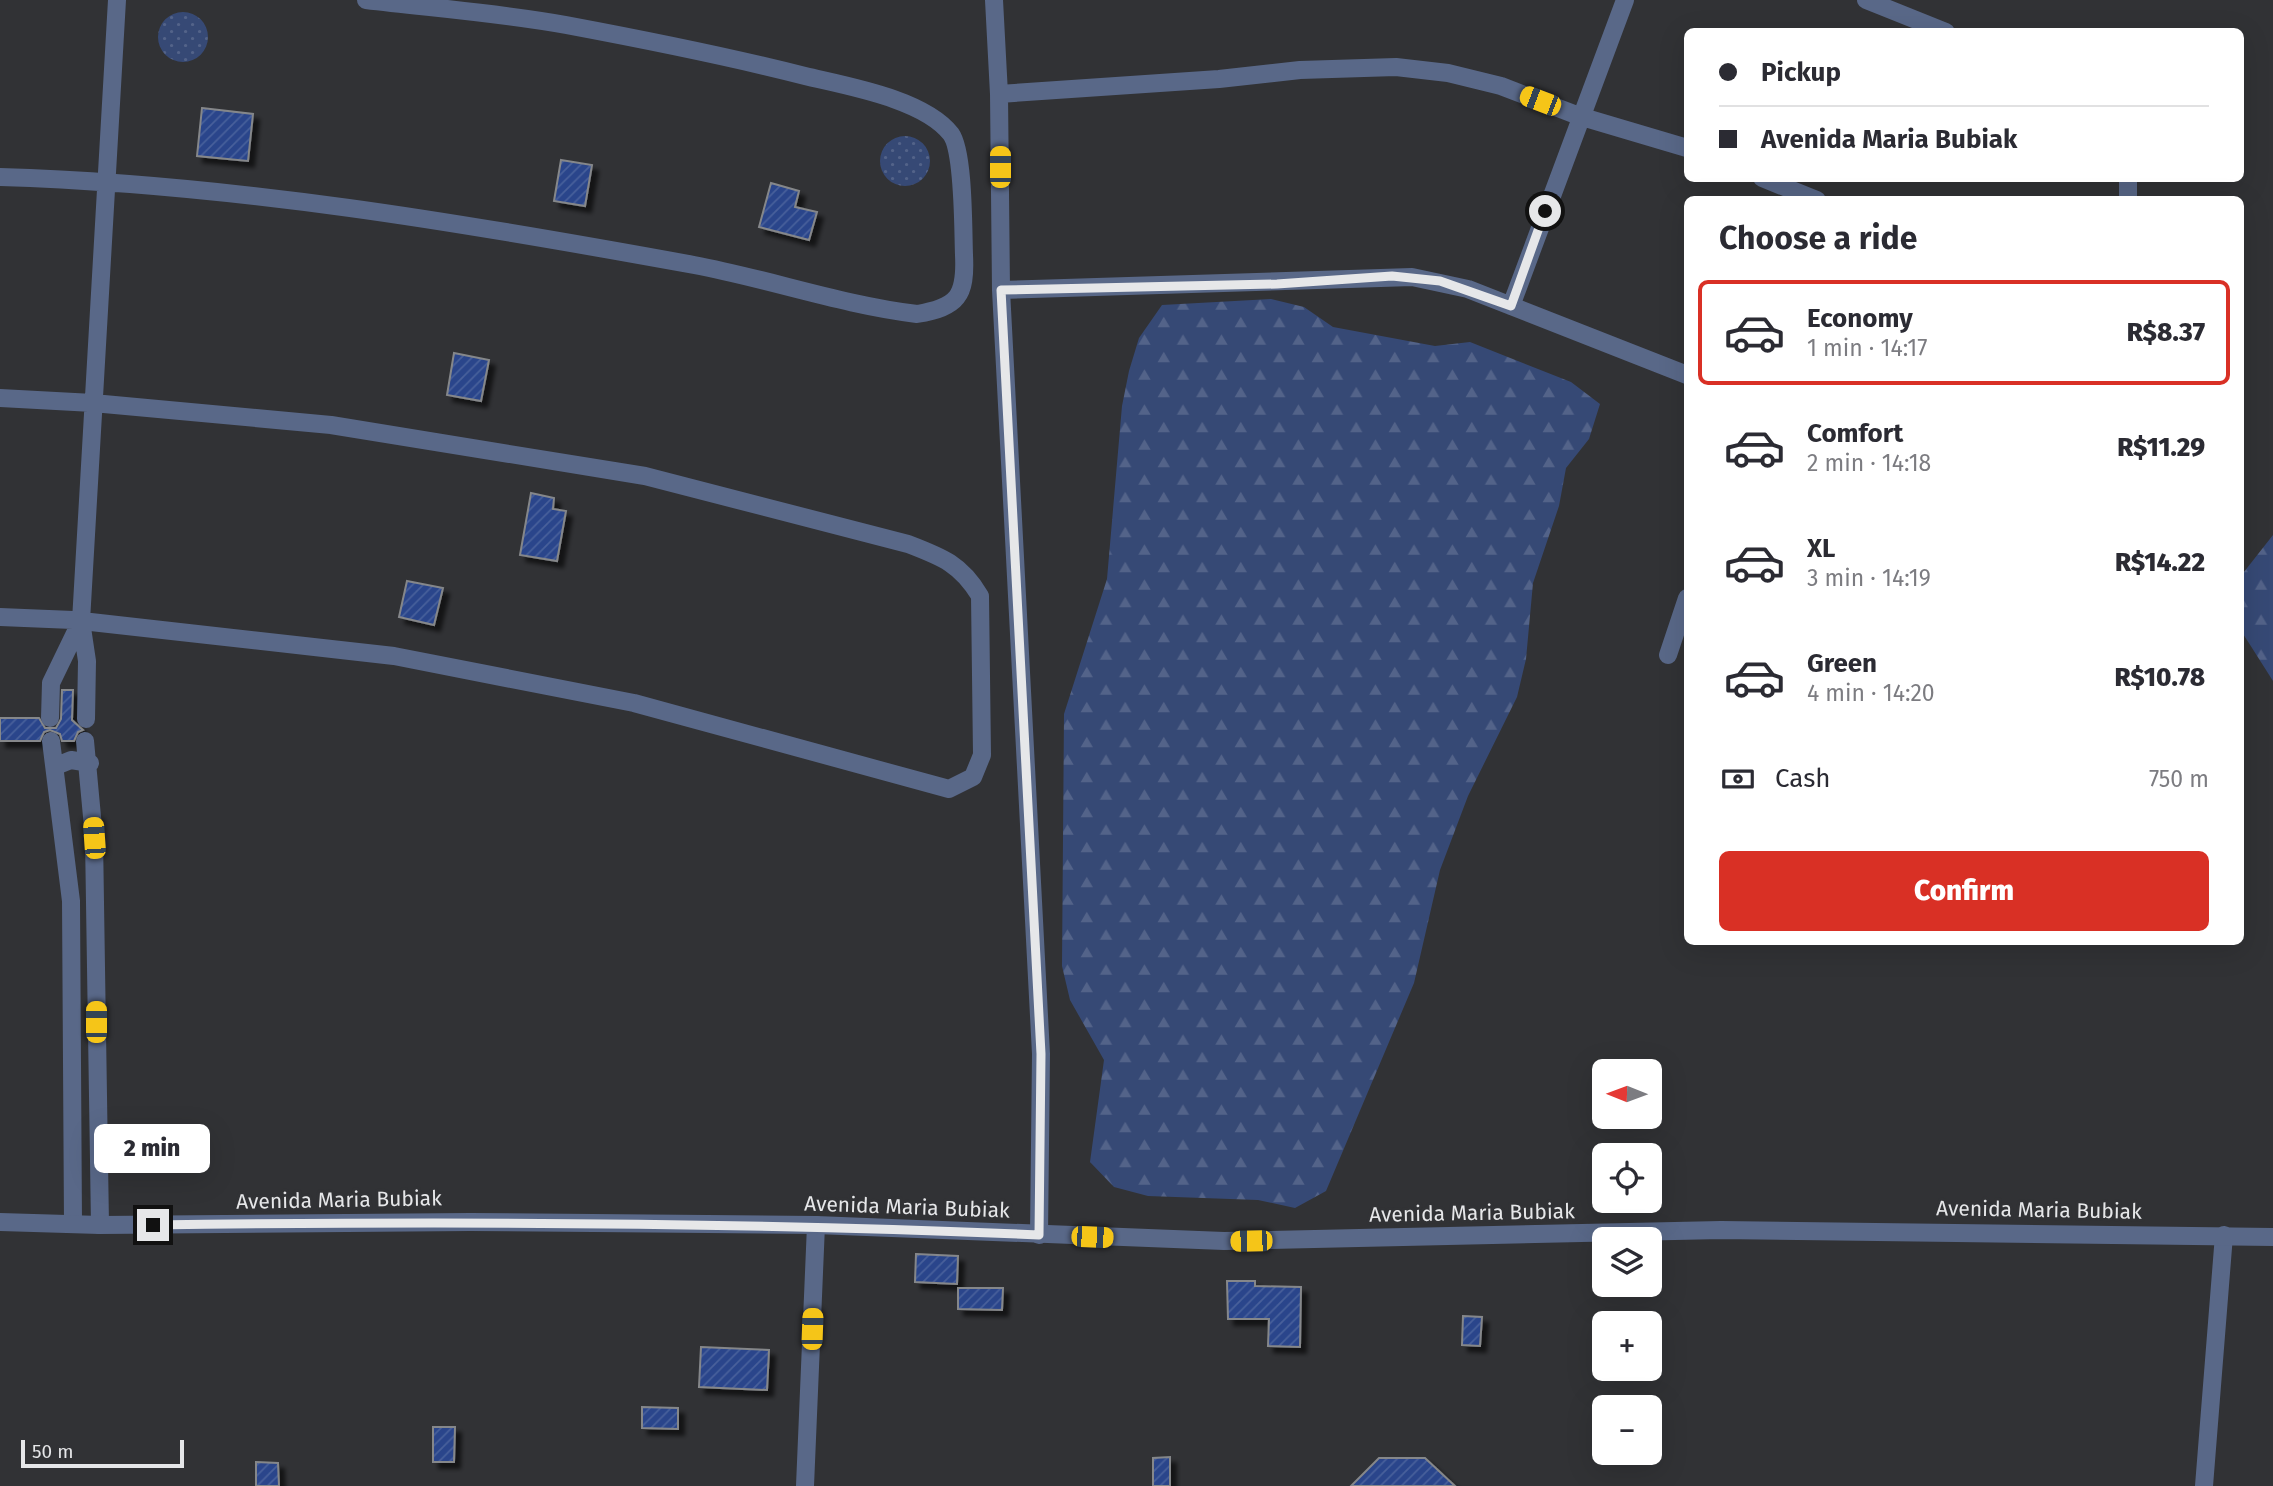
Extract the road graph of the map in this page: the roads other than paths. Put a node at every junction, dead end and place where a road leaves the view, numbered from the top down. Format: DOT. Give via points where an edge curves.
graph roads {
  1 [pos="117,0"];
  2 [pos="366,0"];
  3 [pos="994,0"];
  4 [pos="1625,0"];
  5 [pos="1866,0"];
  6 [pos="1935,28"];
  7 [pos="999,94"];
  8 [pos="1579,116"];
  9 [pos="1684,147"];
  10 [pos="0,177"];
  11 [pos="107,181"];
  12 [pos="1772,182"];
  13 [pos="1807,196"];
  14 [pos="1001,290"];
  15 [pos="1511,306"];
  16 [pos="1684,374"];
  17 [pos="0,398"];
  18 [pos="93,403"];
  19 [pos="1684,607"];
  20 [pos="0,617"];
  21 [pos="80,621"];
  22 [pos="1668,655"];
  23 [pos="50,718"];
  24 [pos="86,719"];
  25 [pos="51,741"];
  26 [pos="85,741"];
  27 [pos="90,763"];
  28 [pos="56,766"];
  29 [pos="0,1222"];
  30 [pos="73,1223"];
  31 [pos="100,1225"];
  32 [pos="816,1225"];
  33 [pos="1039,1235"];
  34 [pos="2224,1235"];
  35 [pos="2273,1237"];
  36 [pos="806,1486"];
  37 [pos="2204,1486"];
  1 -- 11 [label="street"];
  2 -- 11 [label="street" via="564,25 773,68 880,94 936,119 953,136 960,166 966,283 954,303 936,311 900,312 698,266 407,214"];
  3 -- 7 [label="street"];
  4 -- 8 [label="street"];
  5 -- 6 [label="street"];
  7 -- 8 [label="street" via="1300,70 1396,67 1501,86"];
  7 -- 14 [label="street"];
  8 -- 9 [label="street"];
  8 -- 15 [label="street"];
  10 -- 11 [label="street"];
  11 -- 18 [label="street"];
  12 -- 13 [label="street"];
  14 -- 15 [label="street" via="1277,284 1392,276 1440,281"];
  14 -- 33 [label="street" via="1041,1054"];
  15 -- 16 [label="street"];
  17 -- 18 [label="street"];
  18 -- 21 [label="street"];
  18 -- 21 [label="street" via="331,425 645,476 908,544 945,558 968,575 980,596 982,755 973,777 948,789 634,703 394,656"];
  19 -- 22 [label="street"];
  20 -- 21 [label="street"];
  21 -- 23 [label="street" via="51,683"];
  21 -- 24 [label="street" via="87,661"];
  25 -- 28 [label="street"];
  26 -- 27 [label="street"];
  27 -- 28 [label="street" via="71,760"];
  27 -- 31 [label="street"];
  28 -- 30 [label="street" via="71,901"];
  29 -- 30 [label="street, Avenida Maria Bubiak"];
  30 -- 31 [label="street, Avenida Maria Bubiak"];
  31 -- 32 [label="street, Avenida Maria Bubiak"];
  32 -- 33 [label="street, Avenida Maria Bubiak"];
  32 -- 36 [label="street"];
  33 -- 34 [label="street, Avenida Maria Bubiak" via="1224,1241 1721,1230"];
  34 -- 35 [label="street, Avenida Maria Bubiak"];
  34 -- 37 [label="street"];
}
